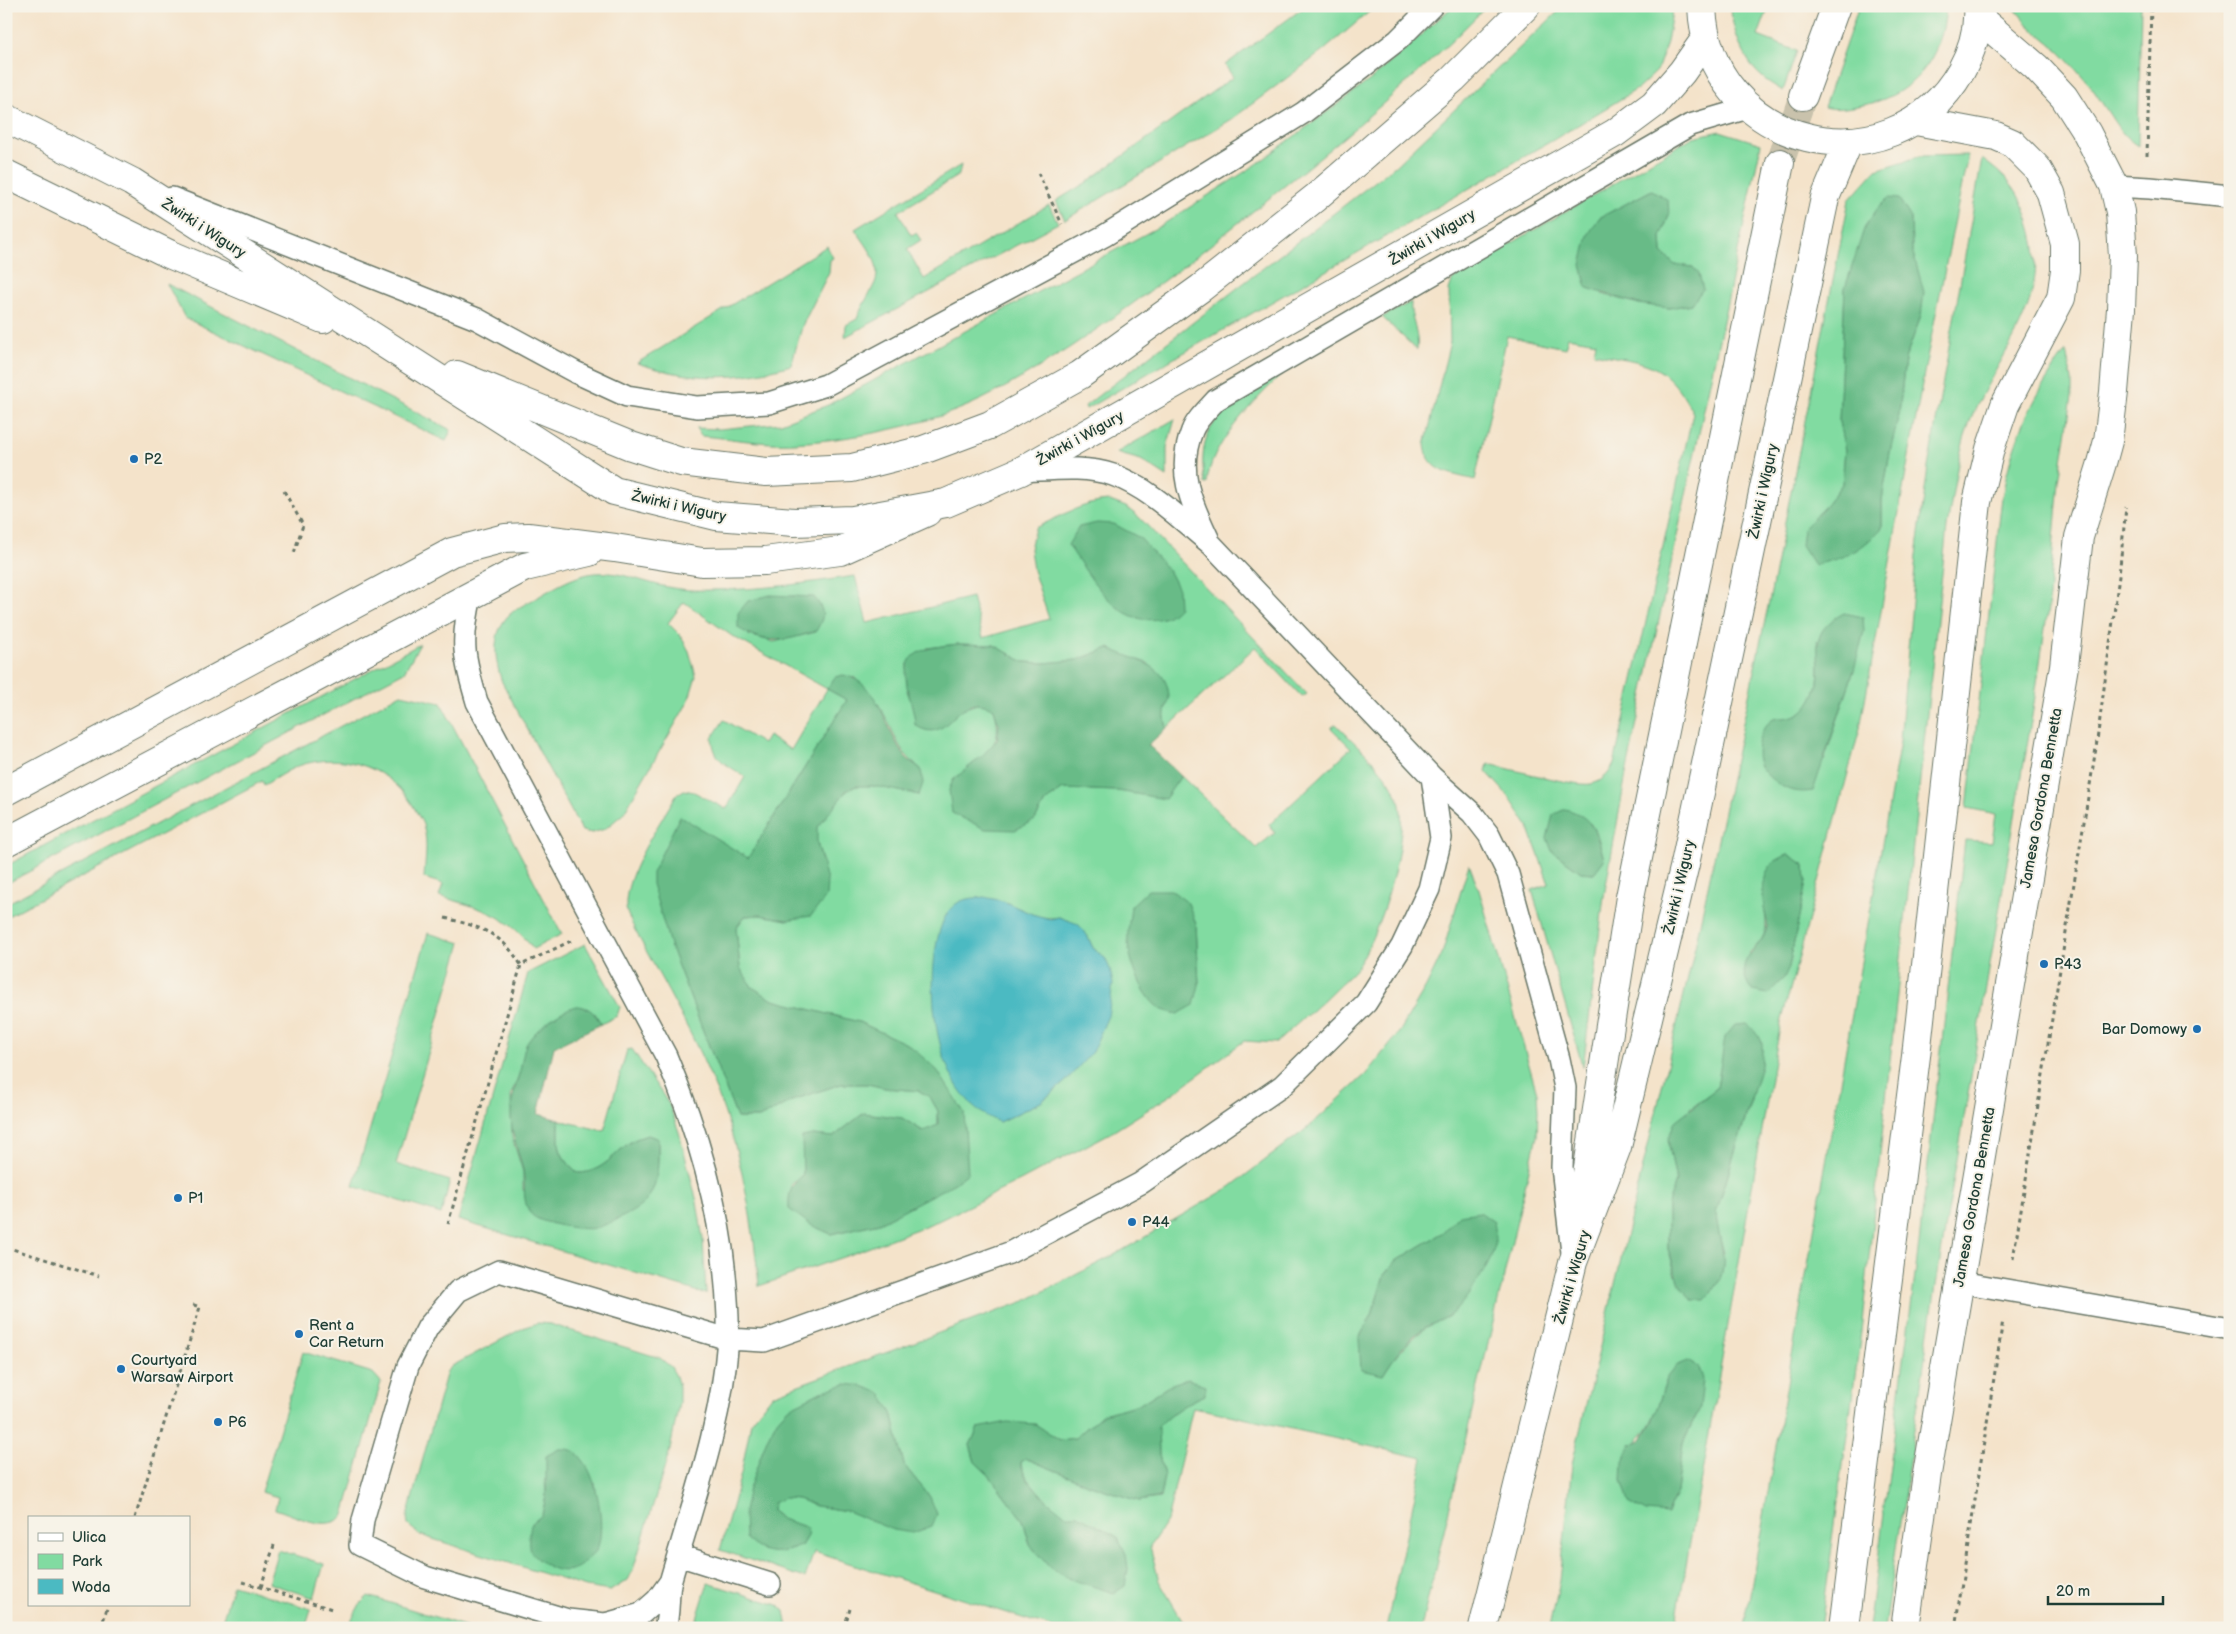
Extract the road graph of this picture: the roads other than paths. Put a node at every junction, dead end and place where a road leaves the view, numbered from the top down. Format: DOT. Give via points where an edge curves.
graph roads {
  1 [pos="1432,6"];
  2 [pos="1526,6"];
  3 [pos="1702,6"];
  4 [pos="1836,6"];
  5 [pos="1978,11"];
  6 [pos="1706,38"];
  7 [pos="1803,96"];
  8 [pos="1748,108"];
  9 [pos="6,118"];
  10 [pos="1916,121"];
  11 [pos="1849,141"];
  12 [pos="1780,163"];
  13 [pos="6,174"];
  14 [pos="132,182"];
  15 [pos="2114,186"];
  16 [pos="2230,196"];
  17 [pos="395,350"];
  18 [pos="1021,471"];
  19 [pos="946,503"];
  20 [pos="1212,545"];
  21 [pos="615,548"];
  22 [pos="471,596"];
  23 [pos="1432,777"];
  24 [pos="6,791"];
  25 [pos="6,842"];
  26 [pos="1574,1262"];
  27 [pos="1960,1282"];
  28 [pos="2230,1329"];
  29 [pos="728,1339"];
  30 [pos="678,1555"];
  31 [pos="670,1582"];
  32 [pos="770,1584"];
  33 [pos="570,1624"];
  34 [pos="666,1628"];
  35 [pos="1482,1628"];
  36 [pos="1844,1628"];
  37 [pos="1905,1628"];
  1 -- 14 [label="lane" via="1398,40 1302,113 1104,236 826,385 769,403 697,407 627,396 477,319"];
  2 -- 17 [label="street, Żwirki i Wigury" via="1453,79 1315,198 1201,288 1080,375 990,425 922,450 842,469 766,472 681,462 631,446"];
  3 -- 6 [label="street"];
  4 -- 7 [label="street"];
  5 -- 10 [label="street" via="1976,37 1955,81"];
  5 -- 15 [label="street, Jamesa Gordona Bennetta" via="2064,97"];
  6 -- 8 [label="street" via="1721,76"];
  6 -- 18 [label="street, Żwirki i Wigury" via="1654,104 1615,133"];
  8 -- 11 [label="street" via="1786,131 1822,140"];
  8 -- 20 [label="lane" via="1690,125 1216,400 1192,429 1184,464 1191,503"];
  9 -- 14 [label="street, Żwirki i Wigury"];
  10 -- 11 [label="street" via="1873,137"];
  10 -- 36 [label="street" via="1996,136 2012,143 2026,155 2051,193 2065,244 2065,270 2061,298 2005,405 1977,502 1916,1056"];
  11 -- 26 [label="street, Żwirki i Wigury" via="1825,198 1685,864 1619,1138"];
  12 -- 26 [label="street" via="1630,898"];
  13 -- 17 [label="street, Żwirki i Wigury" via="169,254"];
  14 -- 17 [label="street, Żwirki i Wigury"];
  15 -- 16 [label="lane"];
  15 -- 27 [label="street, Jamesa Gordona Bennetta" via="2122,234 2122,300 2108,441 2080,537 2064,666"];
  17 -- 19 [label="street, Żwirki i Wigury" via="614,491 716,516 794,522 853,520"];
  18 -- 19 [label="street, Żwirki i Wigury"];
  18 -- 20 [label="lane" via="1079,470 1111,474 1141,488"];
  19 -- 21 [label="street" via="840,550 764,561 702,562"];
  20 -- 23 [label="lane"];
  21 -- 22 [label="street" via="525,567"];
  21 -- 24 [label="street" via="528,537 505,538 452,552"];
  22 -- 25 [label="street"];
  22 -- 29 [label="lane" via="464,648 477,702 658,1040 687,1105 716,1207 727,1295"];
  23 -- 26 [label="lane" via="1472,813 1489,835 1508,874 1565,1088 1562,1167"];
  23 -- 29 [label="lane" via="1441,838 1428,889 1402,946 1366,1004 1282,1086 1140,1183 1009,1253 764,1341"];
  26 -- 35 [label="street, Żwirki i Wigury"];
  27 -- 28 [label="lane"];
  27 -- 37 [label="street, Jamesa Gordona Bennetta"];
  29 -- 30 [label="lane" via="719,1402"];
  29 -- 33 [label="lane" via="500,1271 458,1291 428,1327 408,1366 363,1520 360,1545 425,1576"];
  30 -- 31 [label="lane"];
  30 -- 32 [label="lane"];
  31 -- 33 [label="lane" via="658,1600 641,1614 605,1624"];
  31 -- 34 [label="lane"];
}
